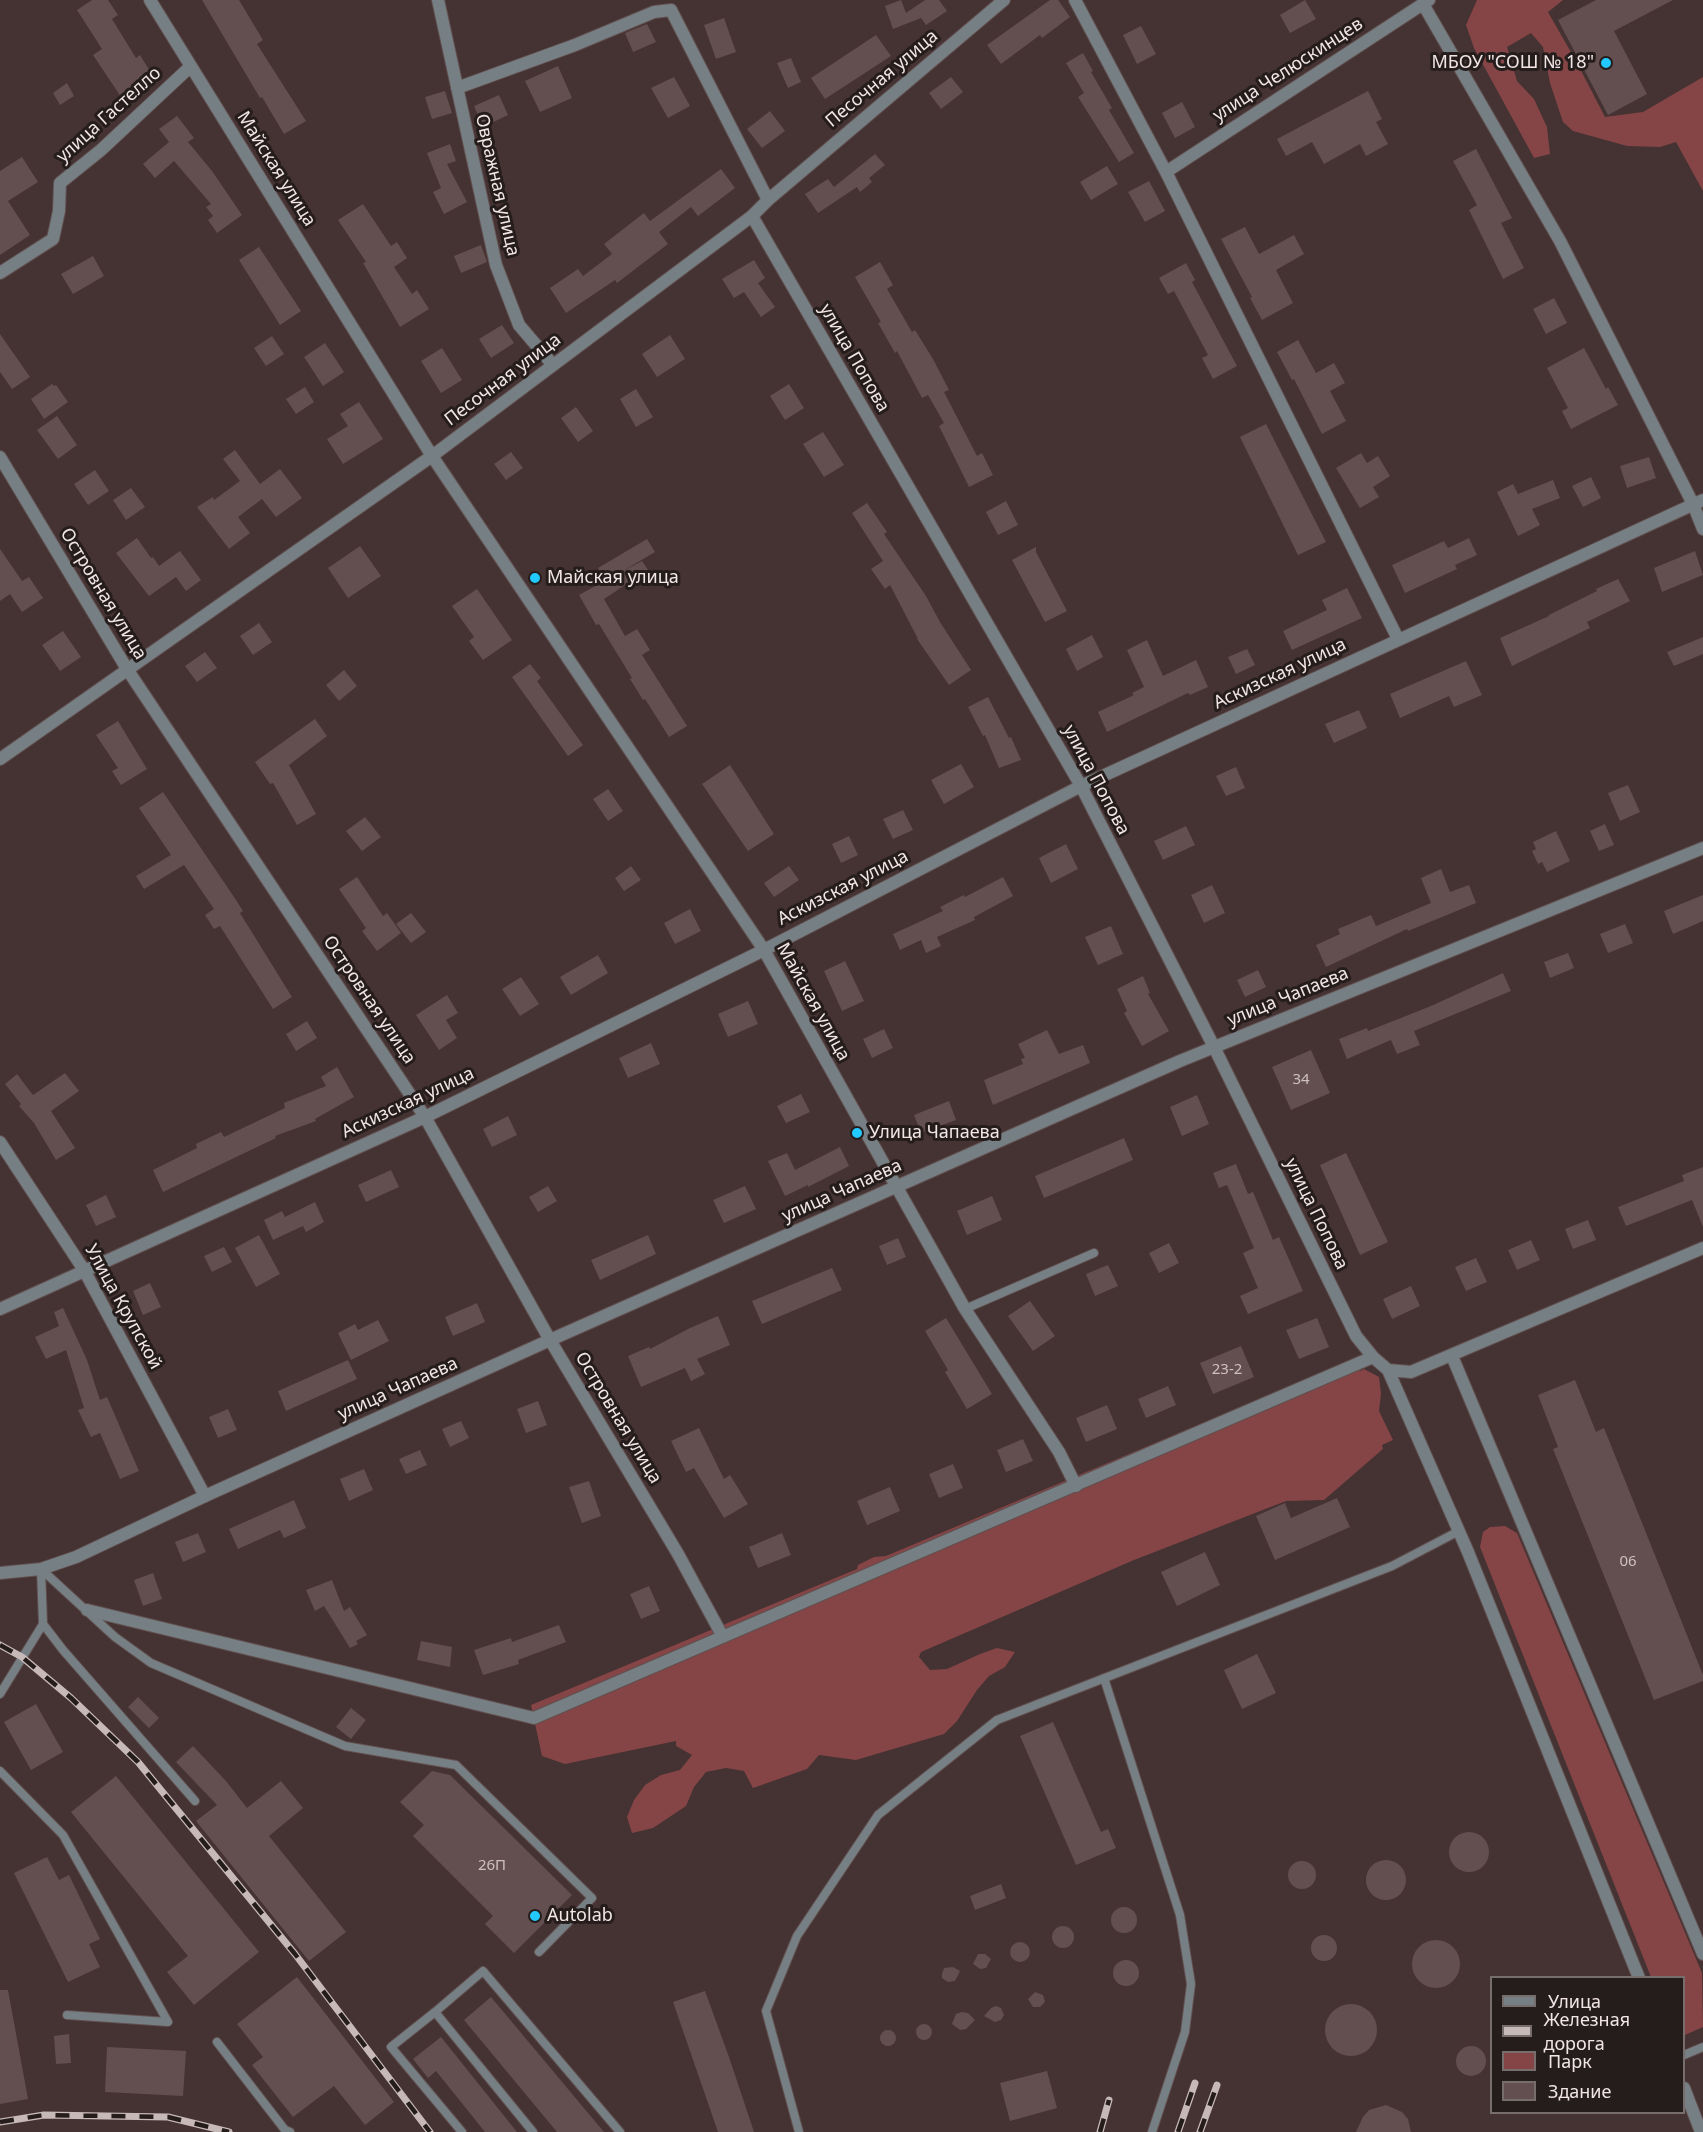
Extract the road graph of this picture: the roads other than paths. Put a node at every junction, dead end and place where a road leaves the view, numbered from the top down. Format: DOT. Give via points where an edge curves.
graph roads {
  1 [pos="150,0"];
  2 [pos="438,0"];
  3 [pos="1004,0"];
  4 [pos="1075,0"];
  5 [pos="1426,2"];
  6 [pos="191,66"];
  7 [pos="457,88"];
  8 [pos="1166,172"];
  9 [pos="768,200"];
  10 [pos="752,216"];
  11 [pos="0,273"];
  12 [pos="553,364"];
  13 [pos="432,456"];
  14 [pos="0,457"];
  15 [pos="1698,502"];
  16 [pos="1703,530"];
  17 [pos="1398,639"];
  18 [pos="128,669"];
  19 [pos="0,759"];
  20 [pos="1081,786"];
  21 [pos="1703,848"];
  22 [pos="764,950"];
  23 [pos="1214,1047"];
  24 [pos="425,1117"];
  25 [pos="0,1142"];
  26 [pos="895,1187"];
  27 [pos="1703,1248"];
  28 [pos="1095,1253"];
  29 [pos="84,1269"];
  30 [pos="0,1309"];
  31 [pos="966,1309"];
  32 [pos="550,1340"];
  33 [pos="1452,1356"];
  34 [pos="1373,1357"];
  35 [pos="1388,1371"];
  36 [pos="1076,1486"];
  37 [pos="205,1496"];
  38 [pos="1459,1531"];
  39 [pos="40,1569"];
  40 [pos="0,1573"];
  41 [pos="87,1610"];
  42 [pos="43,1624"];
  43 [pos="723,1637"];
  44 [pos="1104,1678"];
  45 [pos="0,1694"];
  46 [pos="0,1771"];
  47 [pos="195,1801"];
  48 [pos="539,1952"];
  49 [pos="1703,1954"];
  50 [pos="1639,1976"];
  51 [pos="435,2012"];
  52 [pos="67,2015"];
  53 [pos="218,2042"];
  54 [pos="1703,2047"];
  55 [pos="1685,2054"];
  56 [pos="1685,2093"];
  57 [pos="290,2132"];
  58 [pos="462,2132"];
  59 [pos="532,2132"];
  60 [pos="620,2132"];
  61 [pos="799,2132"];
  62 [pos="1152,2132"];
  63 [pos="1701,2132"];
  1 -- 6 [label="street, Майская улица"];
  2 -- 7 [label="street, Овражная улица"];
  3 -- 9 [label="street, Песочная улица"];
  4 -- 8 [label="street"];
  5 -- 8 [label="street, улица Челюскинцев"];
  5 -- 15 [label="street" via="1560,241"];
  6 -- 11 [label="street, улица Гастелло" via="60,183 54,239"];
  6 -- 13 [label="street, Майская улица"];
  7 -- 9 [label="street" via="654,12 671,10"];
  7 -- 12 [label="street, Овражная улица" via="496,265 519,325"];
  8 -- 17 [label="street"];
  9 -- 10 [label="street, Песочная улица"];
  10 -- 12 [label="street, Песочная улица"];
  10 -- 20 [label="street, улица Попова"];
  12 -- 13 [label="street, Песочная улица"];
  13 -- 18 [label="street, Песочная улица"];
  13 -- 22 [label="street, Майская улица"];
  14 -- 18 [label="street, Островная улица"];
  15 -- 16 [label="street"];
  15 -- 17 [label="street, Аскизская улица"];
  17 -- 20 [label="street, Аскизская улица"];
  18 -- 19 [label="street, Песочная улица"];
  18 -- 24 [label="street, Островная улица"];
  20 -- 22 [label="street, Аскизская улица"];
  20 -- 23 [label="street, улица Попова"];
  21 -- 23 [label="street, улица Чапаева"];
  22 -- 24 [label="street, Аскизская улица"];
  22 -- 26 [label="street, Майская улица"];
  23 -- 26 [label="street, улица Чапаева"];
  23 -- 34 [label="street, улица Попова" via="1356,1336"];
  24 -- 29 [label="street, Аскизская улица"];
  24 -- 32 [label="street, Островная улица"];
  25 -- 29 [label="street, Улица Крупской"];
  26 -- 31 [label="street, Майская улица"];
  26 -- 32 [label="street, улица Чапаева"];
  27 -- 33 [label="street"];
  28 -- 31 [label="lane"];
  29 -- 30 [label="street, Аскизская улица"];
  29 -- 37 [label="street, Улица Крупской"];
  31 -- 36 [label="street, Майская улица" via="1059,1452"];
  32 -- 37 [label="street, улица Чапаева"];
  32 -- 43 [label="street, Островная улица"];
  33 -- 35 [label="street" via="1411,1372"];
  33 -- 49 [label="street"];
  34 -- 35 [label="street, улица Попова"];
  34 -- 36 [label="street"];
  35 -- 38 [label="street"];
  36 -- 43 [label="street"];
  37 -- 39 [label="street, улица Чапаева" via="76,1557"];
  38 -- 44 [label="lane" via="1392,1566"];
  38 -- 50 [label="street"];
  39 -- 40 [label="street, улица Чапаева"];
  39 -- 41 [label="lane"];
  39 -- 42 [label="lane"];
  41 -- 43 [label="street" via="534,1718"];
  41 -- 48 [label="lane" via="151,1663 345,1746 456,1765 592,1898"];
  42 -- 45 [label="lane"];
  42 -- 47 [label="lane"];
  44 -- 61 [label="lane" via="997,1720 878,1815 797,1936 766,2011"];
  44 -- 62 [label="lane" via="1180,1915 1191,1984 1185,2032"];
  46 -- 52 [label="lane" via="63,1835 168,2022"];
  51 -- 58 [label="lane" via="391,2047"];
  51 -- 59 [label="lane"];
  51 -- 60 [label="lane" via="483,1971"];
  53 -- 57 [label="lane"];
  54 -- 55 [label="lane"];
  56 -- 63 [label="street"];
}
